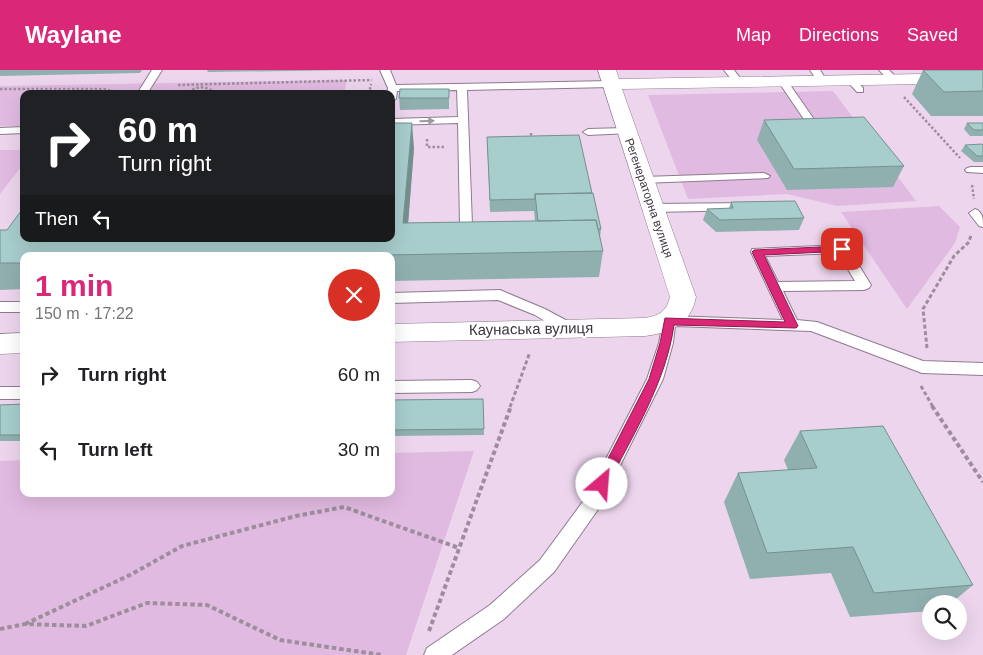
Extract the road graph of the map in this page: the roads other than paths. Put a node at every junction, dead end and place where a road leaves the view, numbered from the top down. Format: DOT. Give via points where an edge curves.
graph roads {
  1 [pos="157,70"];
  2 [pos="385,70"];
  3 [pos="818,75"];
  4 [pos="734,76"];
  5 [pos="609,77"];
  6 [pos="983,78"];
  7 [pos="783,81"];
  8 [pos="892,81"];
  9 [pos="462,86"];
  10 [pos="393,88"];
  11 [pos="144,90"];
  12 [pos="462,120"];
  13 [pos="395,122"];
  14 [pos="20,130"];
  15 [pos="626,130"];
  16 [pos="817,130"];
  17 [pos="0,131"];
  18 [pos="588,132"];
  19 [pos="971,170"];
  20 [pos="983,170"];
  21 [pos="764,176"];
  22 [pos="643,180"];
  23 [pos="760,207"];
  24 [pos="652,208"];
  25 [pos="466,225"];
  26 [pos="774,287"];
  27 [pos="395,298"];
  28 [pos="0,307"];
  29 [pos="20,307"];
  30 [pos="669,321"];
  31 [pos="792,326"];
  32 [pos="568,328"];
  33 [pos="395,333"];
  34 [pos="20,343"];
  35 [pos="0,344"];
  36 [pos="983,369"];
  37 [pos="472,386"];
  38 [pos="395,387"];
  39 [pos="0,393"];
  40 [pos="20,393"];
  41 [pos="434,655"];
  1 -- 11 [label="lane"];
  2 -- 10 [label="lane"];
  3 -- 7 [label="street"];
  3 -- 8 [label="street" via="855,85"];
  4 -- 5 [label="street"];
  4 -- 7 [label="street"];
  5 -- 9 [label="lane"];
  5 -- 15 [label="street, Регенераторна вулиця"];
  6 -- 8 [label="street"];
  7 -- 16 [label="lane"];
  9 -- 10 [label="lane"];
  9 -- 12 [label="lane"];
  13 -- 12 [label="lane, one-way"];
  12 -- 25 [label="lane"];
  14 -- 17 [label="lane"];
  15 -- 18 [label="lane"];
  15 -- 22 [label="street, Регенераторна вулиця"];
  19 -- 20 [label="lane"];
  21 -- 22 [label="lane"];
  22 -- 24 [label="street, Регенераторна вулиця"];
  23 -- 24 [label="lane"];
  24 -- 30 [label="street, Регенераторна вулиця" via="683,297 682,306"];
  26 -- 26 [label="lane" via="855,285 864,285 842,249 757,252"];
  26 -- 31 [label="lane"];
  27 -- 32 [label="lane" via="500,295"];
  28 -- 29 [label="lane"];
  30 -- 31 [label="lane"];
  30 -- 32 [label="street, Каунаська вулиця" via="645,327"];
  30 -- 41 [label="lane" via="655,379 593,502 547,566 497,612"];
  31 -- 36 [label="lane" via="812,326 922,367"];
  32 -- 33 [label="street, Каунаська вулиця"];
  34 -- 35 [label="street"];
  37 -- 38 [label="lane"];
  39 -- 40 [label="lane"];
}
